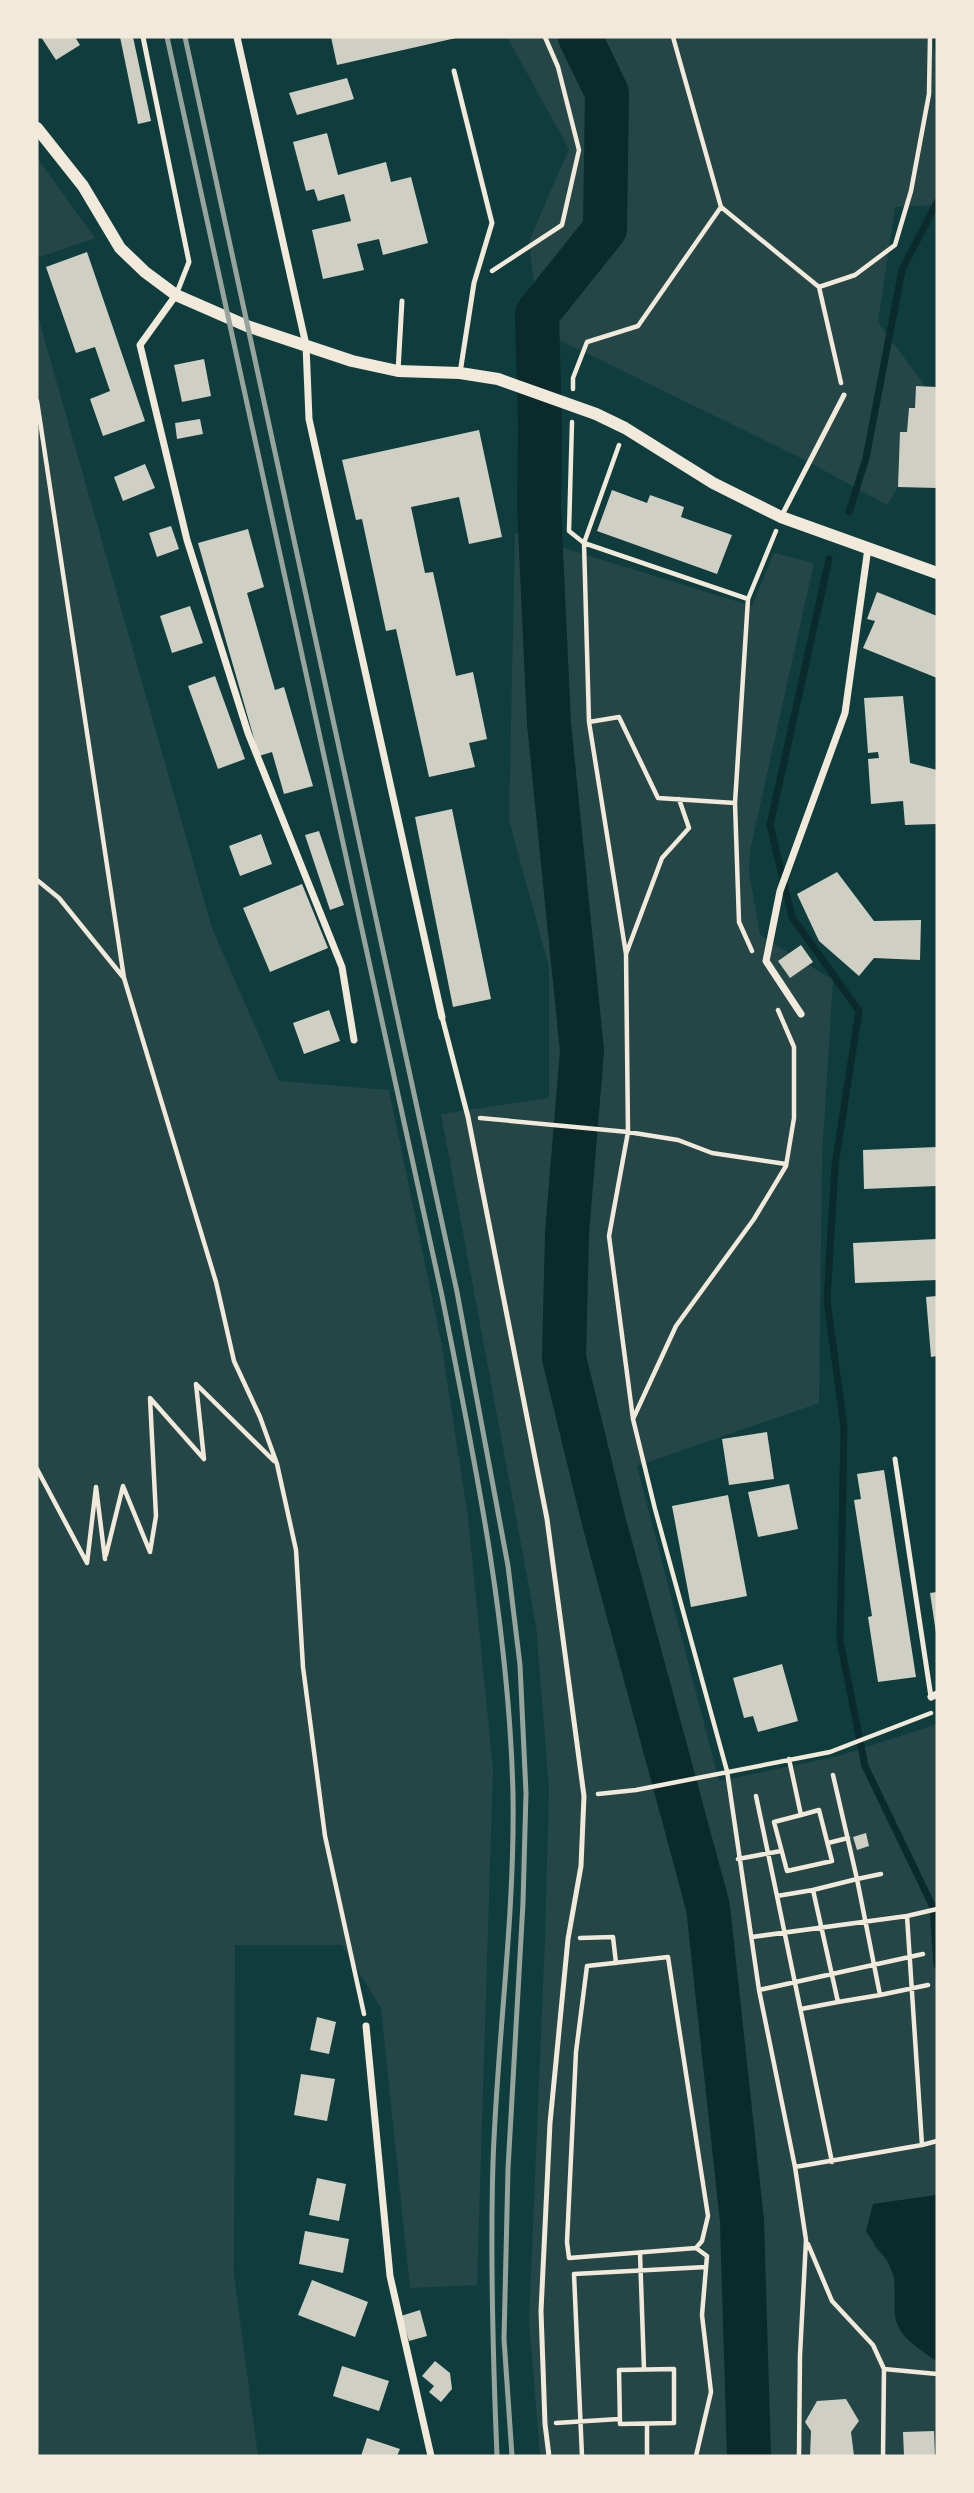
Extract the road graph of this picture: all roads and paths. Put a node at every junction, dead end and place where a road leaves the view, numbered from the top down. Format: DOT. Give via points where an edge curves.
graph roads {
  1 [pos="143,37"];
  2 [pos="237,37"];
  3 [pos="545,37"];
  4 [pos="673,37"];
  5 [pos="929,37"];
  6 [pos="454,71"];
  7 [pos="37,128"];
  8 [pos="721,207"];
  9 [pos="474,283"];
  10 [pos="819,287"];
  11 [pos="176,295"];
  12 [pos="402,302"];
  13 [pos="306,345"];
  14 [pos="398,371"];
  15 [pos="460,373"];
  16 [pos="573,391"];
  17 [pos="844,395"];
  18 [pos="37,401"];
  19 [pos="572,419"];
  20 [pos="625,428"];
  21 [pos="782,517"];
  22 [pos="584,543"];
  23 [pos="868,547"];
  24 [pos="937,573"];
  25 [pos="748,598"];
  26 [pos="589,722"];
  27 [pos="679,799"];
  28 [pos="735,803"];
  29 [pos="37,880"];
  30 [pos="625,954"];
  31 [pos="756,959"];
  32 [pos="124,978"];
  33 [pos="778,1009"];
  34 [pos="801,1014"];
  35 [pos="442,1017"];
  36 [pos="354,1040"];
  37 [pos="468,1117"];
  38 [pos="628,1132"];
  39 [pos="786,1164"];
  40 [pos="633,1419"];
  41 [pos="895,1458"];
  42 [pos="277,1464"];
  43 [pos="37,1469"];
  44 [pos="934,1696"];
  45 [pos="789,1759"];
  46 [pos="727,1771"];
  47 [pos="833,1775"];
  48 [pos="584,1796"];
  49 [pos="756,1796"];
  50 [pos="802,1815"];
  51 [pos="848,1838"];
  52 [pos="828,1843"];
  53 [pos="782,1851"];
  54 [pos="768,1853"];
  55 [pos="738,1859"];
  56 [pos="881,1874"];
  57 [pos="857,1879"];
  58 [pos="813,1890"];
  59 [pos="777,1896"];
  60 [pos="937,1909"];
  61 [pos="907,1916"];
  62 [pos="866,1922"];
  63 [pos="820,1928"];
  64 [pos="784,1932"];
  65 [pos="752,1937"];
  66 [pos="568,1939"];
  67 [pos="923,1954"];
  68 [pos="910,1957"];
  69 [pos="615,1964"];
  70 [pos="874,1965"];
  71 [pos="831,1975"];
  72 [pos="795,1983"];
  73 [pos="928,1985"];
  74 [pos="912,1988"];
  75 [pos="759,1990"];
  76 [pos="880,1994"];
  77 [pos="838,2002"];
  78 [pos="801,2009"];
  79 [pos="366,2026"];
  80 [pos="937,2141"];
  81 [pos="922,2145"];
  82 [pos="832,2162"];
  83 [pos="795,2167"];
  84 [pos="806,2240"];
  85 [pos="695,2248"];
  86 [pos="640,2253"];
  87 [pos="706,2267"];
  88 [pos="641,2272"];
  89 [pos="644,2369"];
  90 [pos="884,2369"];
  91 [pos="936,2374"];
  92 [pos="619,2419"];
  93 [pos="580,2421"];
  94 [pos="564,2423"];
  95 [pos="647,2424"];
  96 [pos="431,2456"];
  97 [pos="549,2456"];
  98 [pos="582,2456"];
  99 [pos="647,2456"];
  100 [pos="696,2456"];
  101 [pos="799,2456"];
  102 [pos="883,2456"];
  1 -- 11 [label="lane" via="189,262"];
  2 -- 13 [label="street"];
  3 -- 9 [label="path" via="558,67 579,150 562,225"];
  4 -- 8 [label="path"];
  5 -- 10 [label="path" via="929,94 911,191 895,245 855,275"];
  6 -- 9 [label="lane" via="492,223"];
  7 -- 11 [label="street" via="83,186 120,248"];
  8 -- 10 [label="path"];
  8 -- 16 [label="path" via="638,326 587,342 573,378"];
  9 -- 15 [label="lane"];
  10 -- 17 [label="path"];
  11 -- 13 [label="street"];
  11 -- 36 [label="street" via="140,345 187,540 248,733 342,967"];
  12 -- 14 [label="lane"];
  13 -- 14 [label="street"];
  13 -- 35 [label="street" via="309,419"];
  14 -- 15 [label="street"];
  15 -- 20 [label="street" via="498,379"];
  17 -- 21 [label="lane"];
  18 -- 32 [label="path"];
  19 -- 22 [label="path" via="569,531"];
  20 -- 21 [label="street" via="713,483"];
  20 -- 22 [label="path"];
  21 -- 23 [label="street"];
  21 -- 25 [label="path"];
  22 -- 25 [label="path"];
  22 -- 26 [label="path"];
  23 -- 24 [label="street"];
  23 -- 34 [label="street" via="845,713 787,867 766,961"];
  25 -- 28 [label="path"];
  26 -- 27 [label="path" via="619,717 658,798"];
  26 -- 30 [label="path"];
  27 -- 28 [label="path"];
  27 -- 30 [label="path" via="689,828 662,858"];
  28 -- 31 [label="path" via="739,922"];
  29 -- 32 [label="path" via="59,898"];
  30 -- 38 [label="path"];
  32 -- 42 [label="path" via="216,1282 234,1361"];
  33 -- 39 [label="path" via="794,1047 794,1118"];
  35 -- 37 [label="lane"];
  37 -- 38 [label="path"];
  37 -- 48 [label="lane" via="547,1519"];
  38 -- 39 [label="path" via="678,1140 712,1153"];
  38 -- 40 [label="path" via="610,1236"];
  39 -- 40 [label="path" via="754,1219 676,1326"];
  40 -- 46 [label="path"];
  41 -- 44 [label="lane"];
  42 -- 43 [label="path" via="196,1384 204,1459 150,1398 156,1516 150,1552 123,1486 105,1559 96,1487 87,1563"];
  42 -- 79 [label="path" via="296,1550 303,1667 325,1836"];
  44 -- 45 [label="path" via="934,1711 830,1752"];
  45 -- 46 [label="path"];
  45 -- 50 [label="path"];
  46 -- 48 [label="path"];
  46 -- 55 [label="path"];
  47 -- 51 [label="path"];
  48 -- 66 [label="lane" via="581,1866"];
  49 -- 54 [label="path"];
  50 -- 52 [label="path" via="819,1810"];
  50 -- 53 [label="path" via="774,1822"];
  51 -- 52 [label="path"];
  51 -- 57 [label="path"];
  52 -- 53 [label="path" via="832,1861 787,1871"];
  53 -- 54 [label="path"];
  54 -- 55 [label="path"];
  54 -- 59 [label="path"];
  55 -- 65 [label="path"];
  56 -- 57 [label="path"];
  57 -- 58 [label="path"];
  57 -- 62 [label="path"];
  58 -- 59 [label="path"];
  58 -- 63 [label="path"];
  59 -- 64 [label="path"];
  60 -- 61 [label="path"];
  61 -- 62 [label="path"];
  61 -- 68 [label="path"];
  62 -- 63 [label="path"];
  62 -- 70 [label="path"];
  63 -- 64 [label="path"];
  63 -- 71 [label="path"];
  64 -- 65 [label="path"];
  64 -- 72 [label="path"];
  65 -- 75 [label="path"];
  66 -- 69 [label="path" via="613,1937"];
  66 -- 97 [label="lane" via="550,2123 541,2311"];
  67 -- 68 [label="path"];
  68 -- 70 [label="path"];
  68 -- 74 [label="path"];
  69 -- 85 [label="path" via="668,1957 708,2216 702,2241"];
  69 -- 86 [label="path" via="587,1966 576,2052 567,2242 569,2258"];
  70 -- 71 [label="path"];
  70 -- 76 [label="path"];
  71 -- 72 [label="path"];
  71 -- 77 [label="path"];
  72 -- 75 [label="path"];
  72 -- 78 [label="path"];
  73 -- 74 [label="path"];
  74 -- 76 [label="path"];
  74 -- 81 [label="path"];
  75 -- 83 [label="path"];
  76 -- 77 [label="path"];
  77 -- 78 [label="path"];
  78 -- 82 [label="path"];
  79 -- 96 [label="street" via="390,2276"];
  80 -- 81 [label="path"];
  81 -- 82 [label="path"];
  82 -- 83 [label="path"];
  83 -- 84 [label="path"];
  84 -- 90 [label="path" via="832,2301 873,2345"];
  84 -- 101 [label="path"];
  85 -- 86 [label="path"];
  85 -- 87 [label="path" via="706,2256"];
  86 -- 88 [label="path"];
  87 -- 88 [label="path"];
  87 -- 100 [label="path" via="702,2315 711,2392"];
  88 -- 89 [label="path"];
  88 -- 93 [label="path" via="573,2274"];
  89 -- 92 [label="path" via="619,2370"];
  89 -- 95 [label="path" via="674,2369 674,2423"];
  90 -- 91 [label="path"];
  90 -- 102 [label="path"];
  92 -- 93 [label="path"];
  92 -- 95 [label="path" via="620,2424"];
  93 -- 94 [label="path"];
  93 -- 98 [label="path"];
  95 -- 99 [label="path"];
}
